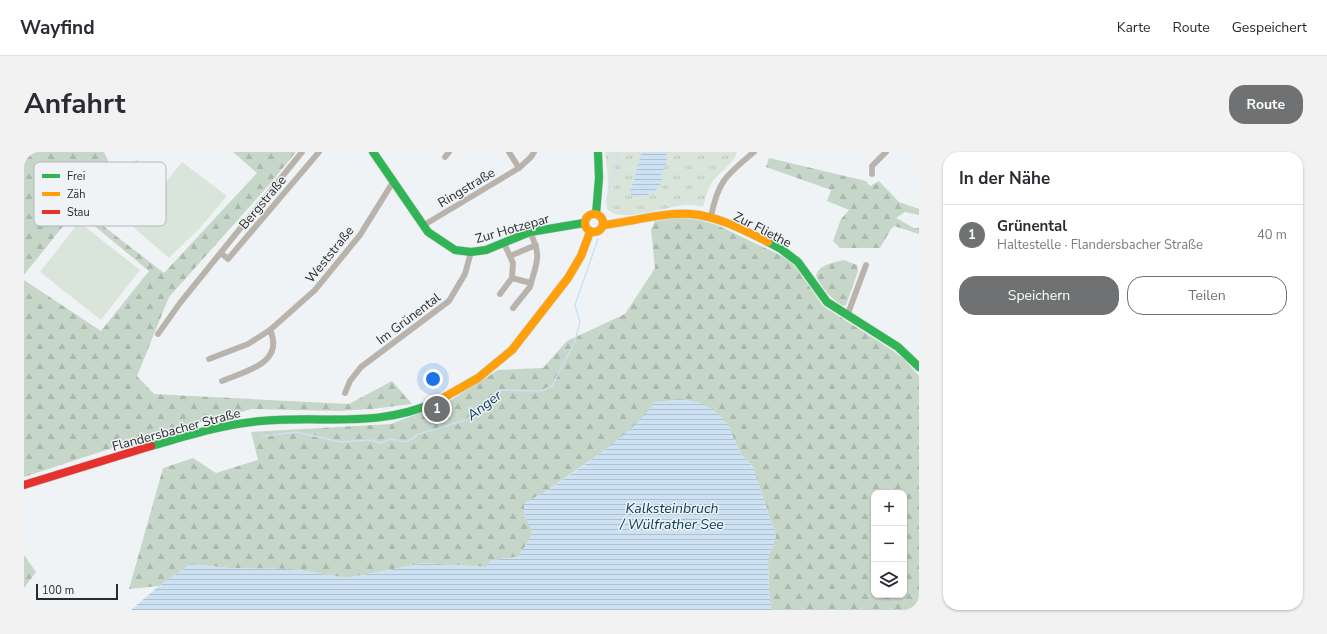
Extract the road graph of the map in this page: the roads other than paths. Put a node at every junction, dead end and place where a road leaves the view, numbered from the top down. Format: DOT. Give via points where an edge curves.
graph roads {
  1 [pos="302,152"];
  2 [pos="319,152"];
  3 [pos="373,152"];
  4 [pos="509,152"];
  5 [pos="534,152"];
  6 [pos="598,152"];
  7 [pos="753,152"];
  8 [pos="886,152"];
  9 [pos="520,168"];
  10 [pos="872,174"];
  11 [pos="393,182"];
  12 [pos="596,214"];
  13 [pos="711,217"];
  14 [pos="584,223"];
  15 [pos="424,225"];
  16 [pos="603,225"];
  17 [pos="530,232"];
  18 [pos="590,232"];
  19 [pos="504,243"];
  20 [pos="536,245"];
  21 [pos="471,252"];
  22 [pos="221,253"];
  23 [pos="510,256"];
  24 [pos="866,265"];
  25 [pos="512,278"];
  26 [pos="531,283"];
  27 [pos="500,294"];
  28 [pos="513,308"];
  29 [pos="847,316"];
  30 [pos="270,330"];
  31 [pos="158,334"];
  32 [pos="208,359"];
  33 [pos="919,367"];
  34 [pos="222,381"];
  35 [pos="345,393"];
  36 [pos="24,485"];
  1 -- 22 [label="street, Bergstraße"];
  2 -- 22 [label="street, Bergstraße" via="228,259"];
  3 -- 11 [label="street, Zur Hotzepar"];
  4 -- 9 [label="street"];
  5 -- 9 [label="street, Ringstraße"];
  6 -- 12 [label="street"];
  7 -- 13 [label="street" via="720,184"];
  8 -- 10 [label="street" via="872,166"];
  9 -- 15 [label="street, Ringstraße"];
  11 -- 15 [label="street, Zur Hotzepar"];
  11 -- 30 [label="street, Weststraße" via="360,235 315,290"];
  12 -- 14 [label="street" via="588,216"];
  12 -- 16 [label="street" via="602,219"];
  13 -- 16 [label="street, Zur Fliethe" via="676,214"];
  13 -- 29 [label="street, Zur Fliethe" via="791,256 803,268 821,296"];
  14 -- 17 [label="street, Zur Hotzepar"];
  14 -- 18 [label="street"];
  15 -- 21 [label="street, Zur Hotzepar" via="428,232 442,243 455,250"];
  16 -- 18 [label="street" via="599,231"];
  17 -- 19 [label="street, Zur Hotzepar"];
  17 -- 20 [label="street"];
  18 -- 36 [label="street, Flandersbacher Straße" via="572,273 556,296 503,358 449,397 434,404 390,417 354,421 275,420 230,425"];
  19 -- 21 [label="street, Zur Hotzepar" via="486,250"];
  19 -- 23 [label="street"];
  20 -- 23 [label="street"];
  20 -- 26 [label="street" via="537,263"];
  21 -- 35 [label="street, Im Grünental" via="465,274 449,301 362,367 350,380"];
  22 -- 31 [label="street, Bergstraße"];
  23 -- 25 [label="street" via="513,263"];
  24 -- 29 [label="street"];
  25 -- 26 [label="street"];
  25 -- 27 [label="street"];
  26 -- 28 [label="street" via="530,288"];
  29 -- 33 [label="street, Zur Fliethe" via="898,348"];
  30 -- 32 [label="street, Weststraße" via="248,344"];
  30 -- 34 [label="street" via="275,341 273,351 267,359 254,368"];
}
